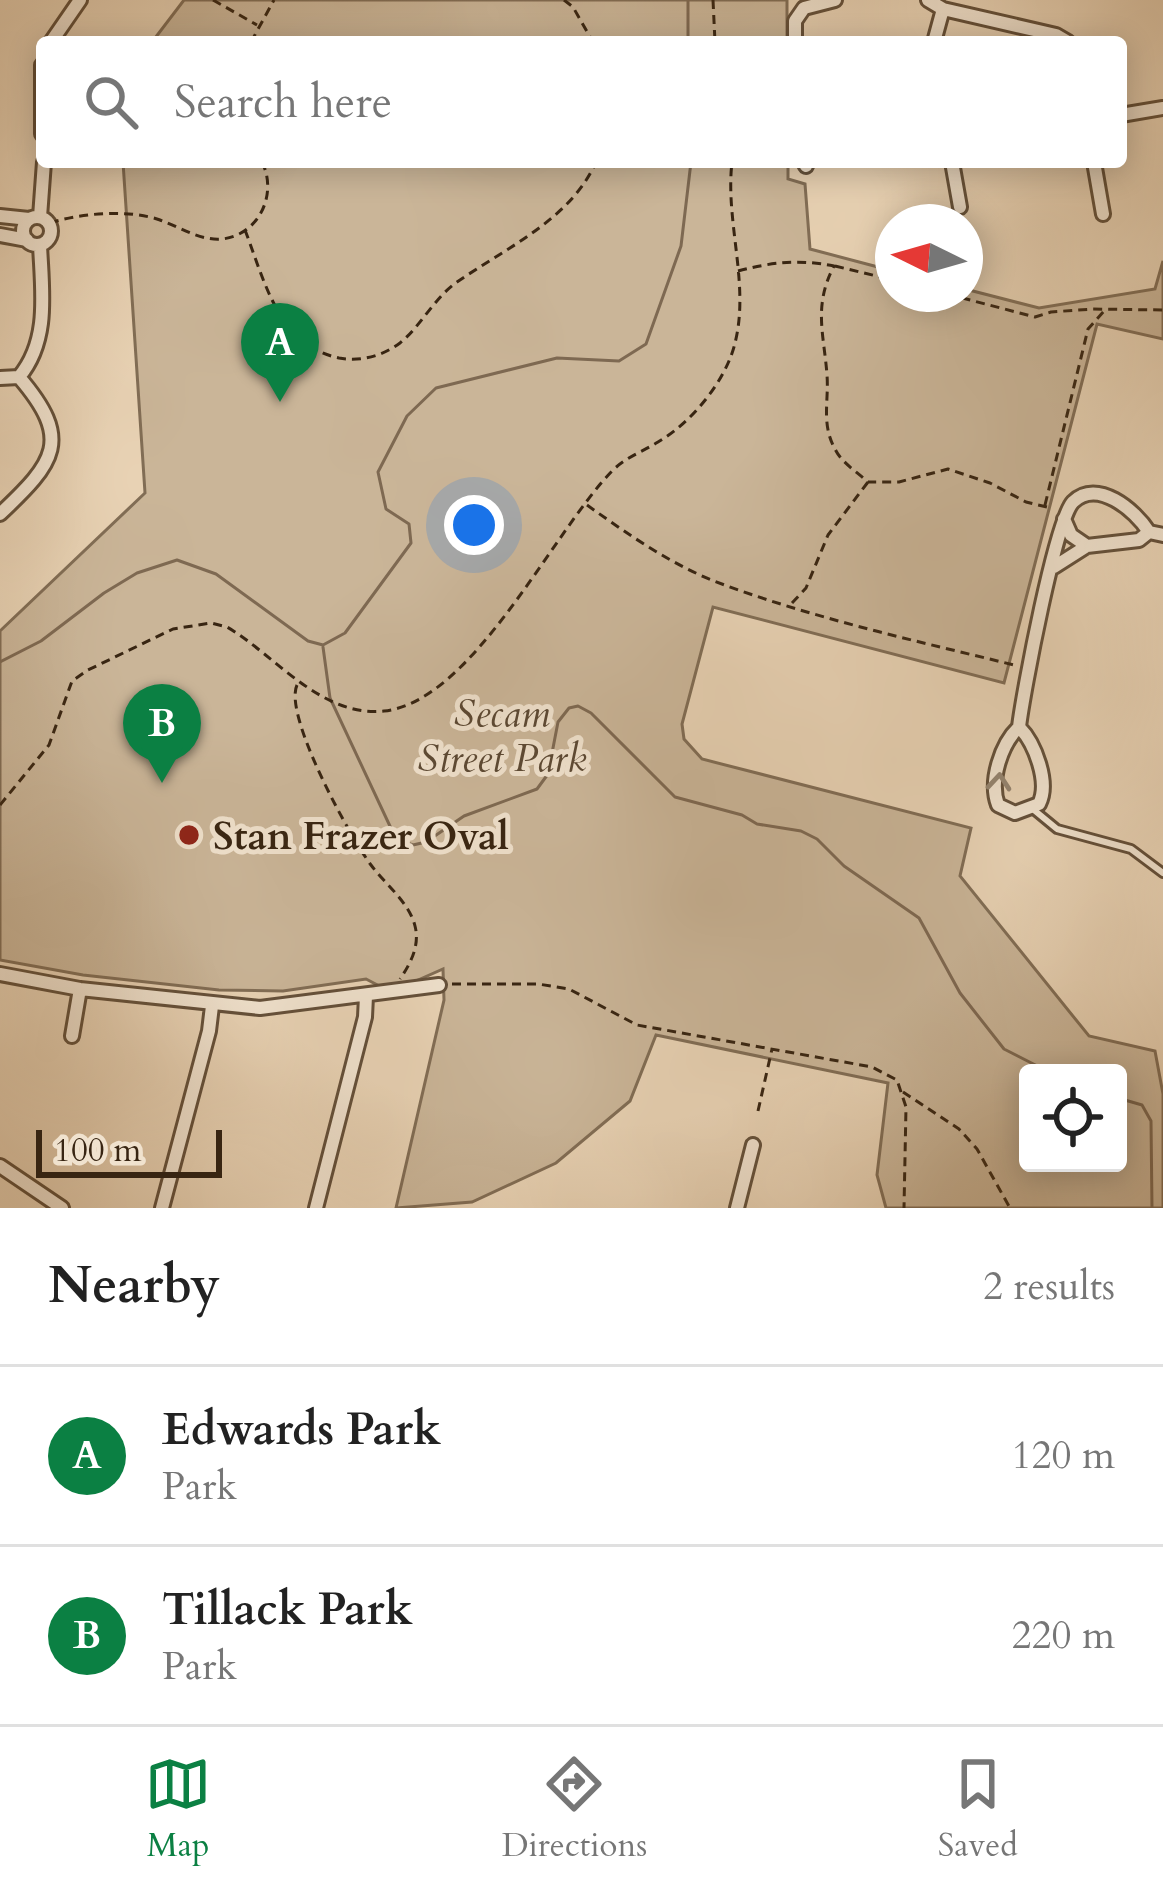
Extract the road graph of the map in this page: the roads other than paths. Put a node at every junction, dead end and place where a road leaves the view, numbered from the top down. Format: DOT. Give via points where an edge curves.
graph roads {
  1 [pos="80,0"];
  2 [pos="835,0"];
  3 [pos="928,0"];
  4 [pos="943,9"];
  5 [pos="55,36"];
  6 [pos="795,36"];
  7 [pos="936,36"];
  8 [pos="1058,36"];
  9 [pos="1163,108"];
  10 [pos="1127,114"];
  11 [pos="44,168"];
  12 [pos="953,168"];
  13 [pos="1095,168"];
  14 [pos="959,204"];
  15 [pos="1103,214"];
  16 [pos="0,216"];
  17 [pos="40,220"];
  18 [pos="0,235"];
  19 [pos="33,243"];
  20 [pos="19,377"];
  21 [pos="0,378"];
  22 [pos="0,514"];
  23 [pos="1064,519"];
  24 [pos="1156,534"];
  25 [pos="1087,546"];
  26 [pos="1054,567"];
  27 [pos="1019,727"];
  28 [pos="1033,809"];
  29 [pos="1163,873"];
  30 [pos="0,974"];
  31 [pos="440,985"];
  32 [pos="80,988"];
  33 [pos="366,996"];
  34 [pos="212,1006"];
  35 [pos="72,1036"];
  36 [pos="753,1145"];
  37 [pos="0,1166"];
  38 [pos="62,1208"];
  39 [pos="162,1208"];
  40 [pos="316,1208"];
  41 [pos="736,1208"];
  1 -- 5 [label="street"];
  2 -- 6 [label="street" via="804,8"];
  3 -- 4 [label="street"];
  4 -- 7 [label="street"];
  4 -- 8 [label="street"];
  9 -- 10 [label="street"];
  11 -- 17 [label="street"];
  12 -- 14 [label="street"];
  13 -- 15 [label="street"];
  16 -- 17 [label="street"];
  17 -- 19 [label="street" via="24,227"];
  17 -- 19 [label="street" via="50,237"];
  18 -- 19 [label="street"];
  19 -- 20 [label="street" via="41,328"];
  20 -- 21 [label="street"];
  20 -- 22 [label="street" via="43,405 52,440 37,478"];
  23 -- 24 [label="street" via="1076,499 1098,493"];
  23 -- 25 [label="street"];
  23 -- 26 [label="street"];
  24 -- 25 [label="street"];
  25 -- 26 [label="street"];
  26 -- 27 [label="street"];
  27 -- 28 [label="street" via="1045,786"];
  28 -- 27 [label="street, one-way" via="1006,811 994,794 1008,737"];
  28 -- 29 [label="lane" via="1057,829 1131,849"];
  30 -- 32 [label="street"];
  31 -- 33 [label="street"];
  32 -- 34 [label="street"];
  32 -- 35 [label="street"];
  33 -- 34 [label="street"];
  33 -- 40 [label="street"];
  34 -- 39 [label="street"];
  36 -- 41 [label="street"];
  37 -- 38 [label="street"];
}
